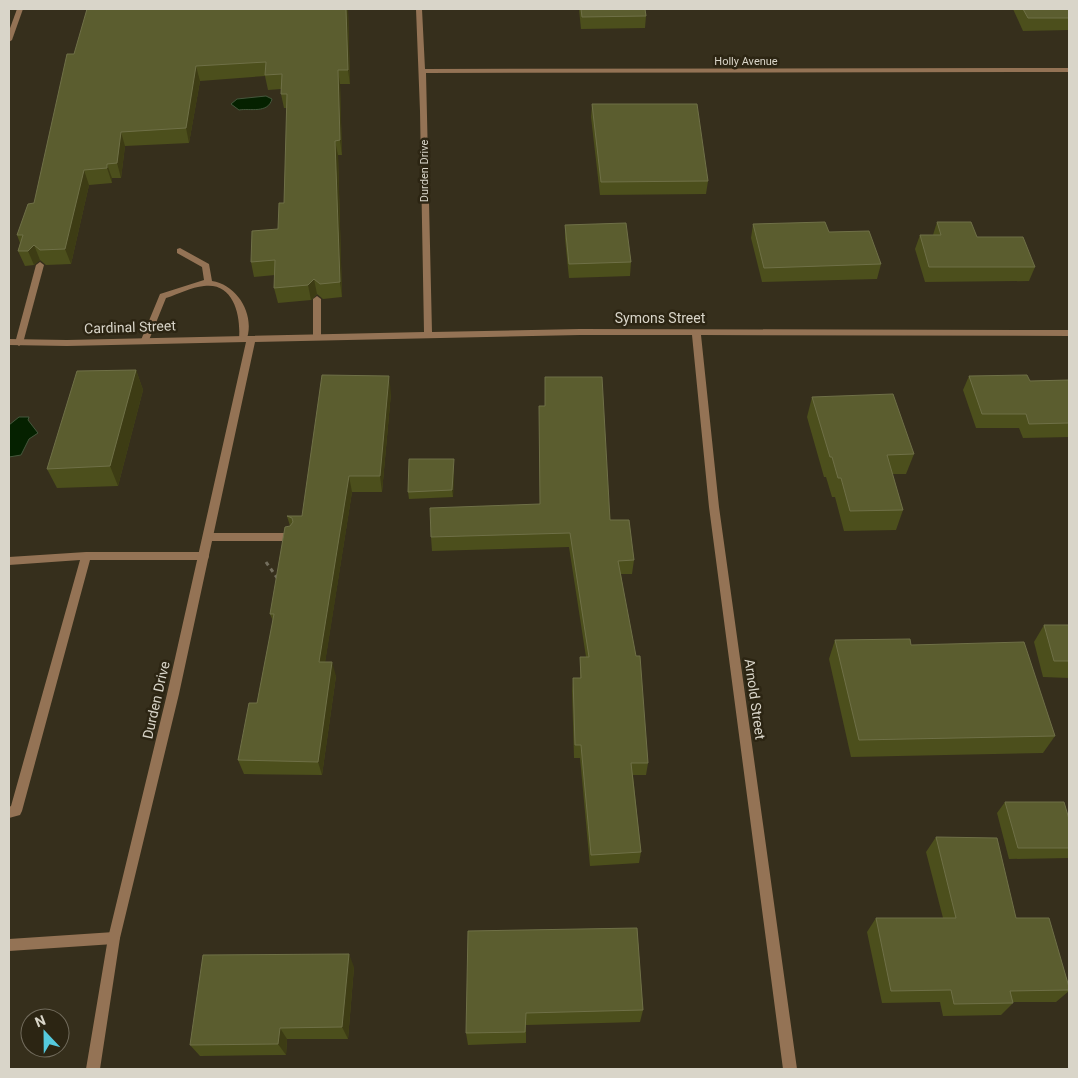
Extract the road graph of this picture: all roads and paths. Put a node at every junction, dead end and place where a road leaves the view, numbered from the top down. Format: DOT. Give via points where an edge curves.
graph roads {
  1 [pos="20,9"];
  2 [pos="419,9"];
  3 [pos="9,40"];
  4 [pos="1069,70"];
  5 [pos="422,71"];
  6 [pos="180,251"];
  7 [pos="40,265"];
  8 [pos="208,283"];
  9 [pos="317,299"];
  10 [pos="696,332"];
  11 [pos="1069,333"];
  12 [pos="428,334"];
  13 [pos="317,337"];
  14 [pos="247,339"];
  15 [pos="145,340"];
  16 [pos="9,342"];
  17 [pos="19,342"];
  18 [pos="208,537"];
  19 [pos="290,537"];
  20 [pos="86,556"];
  21 [pos="204,556"];
  22 [pos="9,561"];
  23 [pos="9,812"];
  24 [pos="114,938"];
  25 [pos="9,945"];
  26 [pos="93,1069"];
  27 [pos="790,1069"];
  1 -- 3 [label="street"];
  2 -- 5 [label="street, Durden Drive"];
  4 -- 5 [label="street, Holly Avenue"];
  5 -- 12 [label="street, Durden Drive"];
  6 -- 8 [label="street" via="206,266"];
  7 -- 17 [label="street"];
  8 -- 14 [label="street, Durden Drive" via="230,290 242,310"];
  8 -- 15 [label="street" via="163,296"];
  9 -- 13 [label="street"];
  10 -- 11 [label="street, Symons Street"];
  10 -- 12 [label="street, Symons Street"];
  10 -- 27 [label="street, Arnold Street" via="714,507"];
  12 -- 13 [label="street, Symons Street"];
  13 -- 14 [label="street, Symons Street"];
  14 -- 15 [label="street, Cardinal Street"];
  14 -- 18 [label="street, Durden Drive"];
  15 -- 17 [label="street, Cardinal Street"];
  16 -- 17 [label="street, Cardinal Street"];
  18 -- 19 [label="street"];
  18 -- 21 [label="street, Durden Drive"];
  20 -- 21 [label="street"];
  20 -- 22 [label="street"];
  20 -- 23 [label="street" via="16,811"];
  21 -- 24 [label="street, Durden Drive"];
  24 -- 25 [label="street"];
  24 -- 26 [label="street, Durden Drive"];
}
